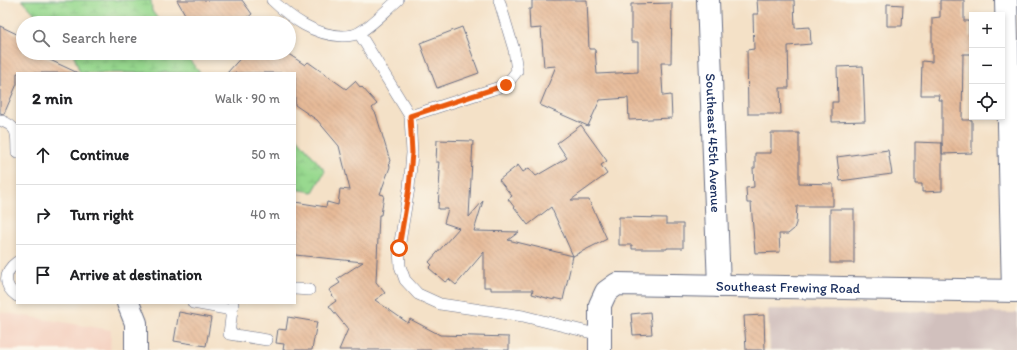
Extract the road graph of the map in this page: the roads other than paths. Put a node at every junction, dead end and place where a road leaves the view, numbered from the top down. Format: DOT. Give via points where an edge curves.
graph roads {
  1 [pos="272,0"];
  2 [pos="398,0"];
  3 [pos="499,0"];
  4 [pos="708,0"];
  5 [pos="1006,0"];
  6 [pos="291,16"];
  7 [pos="296,20"];
  8 [pos="359,33"];
  9 [pos="410,116"];
  10 [pos="0,120"];
  11 [pos="16,145"];
  12 [pos="16,263"];
  13 [pos="3,274"];
  14 [pos="719,286"];
  15 [pos="296,289"];
  16 [pos="309,290"];
  17 [pos="1015,291"];
  18 [pos="16,295"];
  19 [pos="128,304"];
  20 [pos="206,304"];
  21 [pos="232,306"];
  22 [pos="267,340"];
  23 [pos="600,342"];
  24 [pos="136,350"];
  1 -- 6 [label="lane"];
  2 -- 8 [label="lane"];
  3 -- 9 [label="lane" via="514,50 517,71 506,85"];
  4 -- 14 [label="street, Southeast 45th Avenue"];
  5 -- 17 [label="street"];
  7 -- 8 [label="lane" via="316,31 333,36"];
  8 -- 9 [label="lane"];
  9 -- 23 [label="lane" via="412,153 399,248 400,266 405,280 418,294 440,304 523,316"];
  10 -- 11 [label="lane" via="11,124"];
  12 -- 13 [label="lane"];
  13 -- 18 [label="lane" via="10,291"];
  14 -- 17 [label="street, Southeast Frewing Road"];
  14 -- 23 [label="street, Southeast Frewing Road" via="617,284 606,292 600,305"];
  15 -- 16 [label="lane"];
  19 -- 24 [label="street" via="136,323"];
  20 -- 21 [label="lane"];
  21 -- 22 [label="lane" via="229,334"];
}
